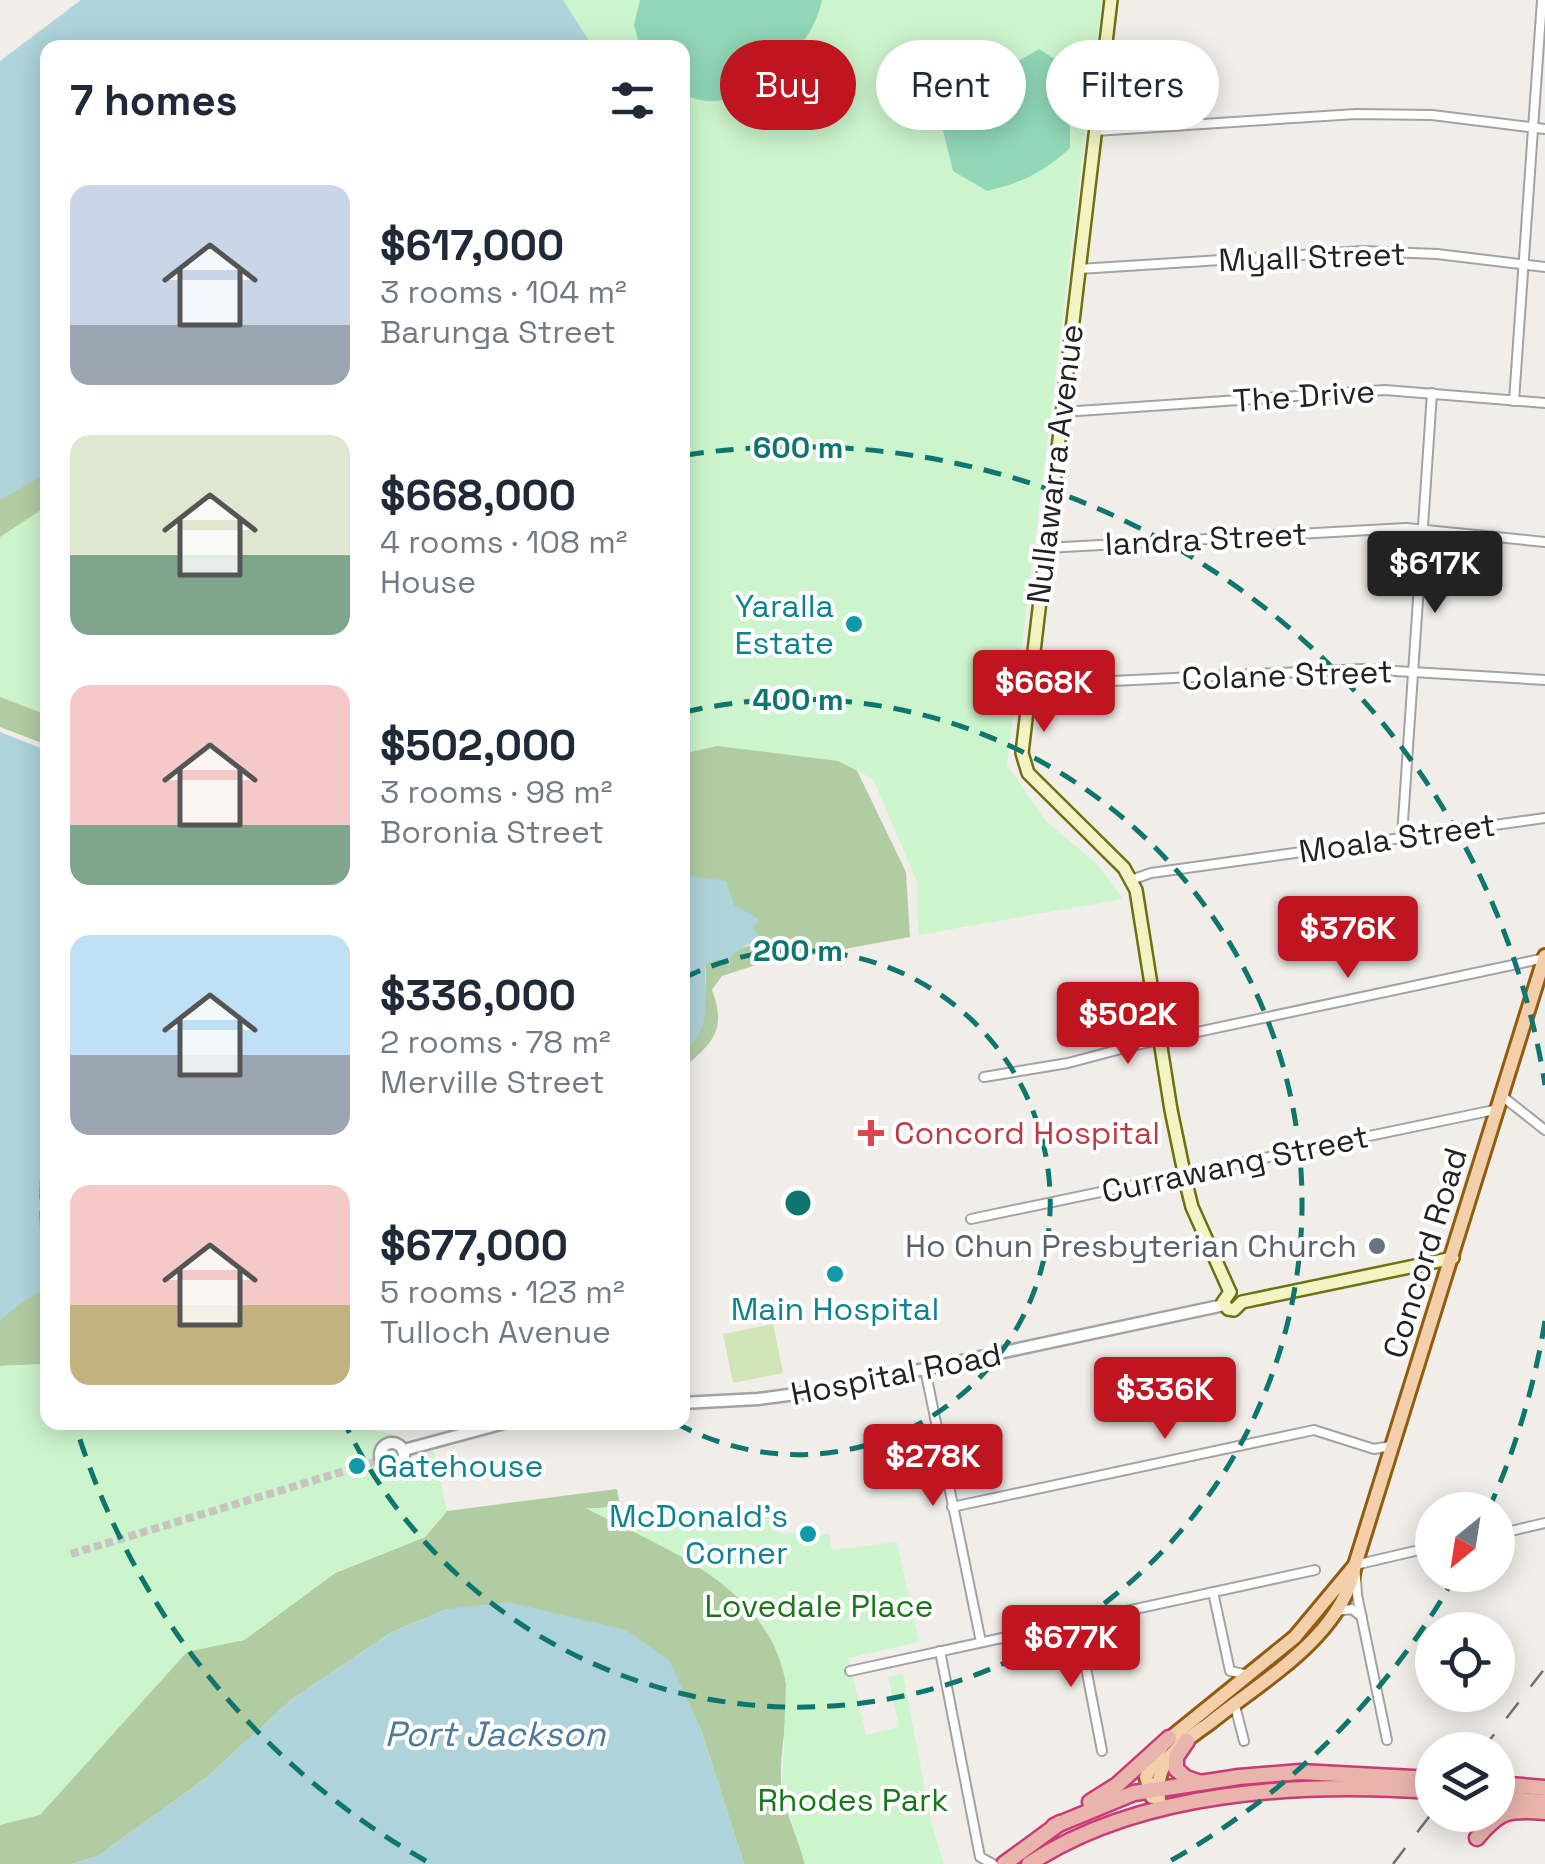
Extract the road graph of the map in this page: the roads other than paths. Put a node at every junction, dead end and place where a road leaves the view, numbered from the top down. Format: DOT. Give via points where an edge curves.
graph roads {
  1 [pos="1111,0"];
  2 [pos="1542,0"];
  3 [pos="1533,127"];
  4 [pos="1545,129"];
  5 [pos="1095,131"];
  6 [pos="1524,266"];
  7 [pos="1545,267"];
  8 [pos="1078,269"];
  9 [pos="1432,393"];
  10 [pos="1514,401"];
  11 [pos="1545,404"];
  12 [pos="1063,412"];
  13 [pos="1422,530"];
  14 [pos="1545,542"];
  15 [pos="1046,548"];
  16 [pos="1412,672"];
  17 [pos="1545,680"];
  18 [pos="1029,685"];
  19 [pos="1545,818"];
  20 [pos="1402,836"];
  21 [pos="1130,880"];
  22 [pos="1545,957"];
  23 [pos="1160,1040"];
  24 [pos="984,1077"];
  25 [pos="1500,1102"];
  26 [pos="1545,1130"];
  27 [pos="1184,1176"];
  28 [pos="971,1219"];
  29 [pos="1452,1258"];
  30 [pos="1230,1292"];
  31 [pos="1242,1302"];
  32 [pos="1224,1305"];
  33 [pos="925,1369"];
  34 [pos="690,1402"];
  35 [pos="478,1430"];
  36 [pos="1394,1446"];
  37 [pos="404,1450"];
  38 [pos="952,1507"];
  39 [pos="1545,1513"];
  40 [pos="1545,1522"];
  41 [pos="1530,1526"];
  42 [pos="1515,1530"];
  43 [pos="1415,1552"];
  44 [pos="1354,1565"];
  45 [pos="1315,1570"];
  46 [pos="1213,1592"];
  47 [pos="1336,1611"];
  48 [pos="1362,1617"];
  49 [pos="1077,1621"];
  50 [pos="981,1642"];
  51 [pos="940,1651"];
  52 [pos="850,1672"];
  53 [pos="1250,1675"];
  54 [pos="1233,1696"];
  55 [pos="1169,1738"];
  56 [pos="1386,1740"];
  57 [pos="1186,1741"];
  58 [pos="1244,1742"];
  59 [pos="1102,1751"];
  60 [pos="1545,1780"];
  61 [pos="1199,1782"];
  62 [pos="1415,1782"];
  63 [pos="1415,1782"];
  64 [pos="1515,1782"];
  65 [pos="1515,1786"];
  66 [pos="1545,1788"];
  67 [pos="1152,1789"];
  68 [pos="1515,1799"];
  69 [pos="1545,1802"];
  70 [pos="1160,1809"];
  71 [pos="1537,1811"];
  72 [pos="1054,1826"];
  73 [pos="1477,1838"];
  74 [pos="993,1864"];
  75 [pos="1004,1864"];
  76 [pos="1030,1864"];
  1 -- 5 [label="main road, Nullawarra Avenue"];
  2 -- 3 [label="street"];
  3 -- 4 [label="street"];
  3 -- 5 [label="street" via="1356,114"];
  3 -- 6 [label="street"];
  5 -- 8 [label="main road, Nullawarra Avenue"];
  6 -- 7 [label="street, Myall Street"];
  6 -- 8 [label="street, Myall Street" via="1364,251"];
  6 -- 10 [label="street"];
  8 -- 12 [label="main road, Nullawarra Avenue"];
  9 -- 10 [label="street, The Drive"];
  9 -- 12 [label="street, The Drive" via="1385,390"];
  9 -- 13 [label="street"];
  10 -- 11 [label="street, The Drive"];
  12 -- 15 [label="main road, Nullawarra Avenue"];
  13 -- 14 [label="street, Iandra Street"];
  13 -- 15 [label="street, Iandra Street"];
  13 -- 16 [label="street"];
  15 -- 18 [label="main road, Nullawarra Avenue"];
  16 -- 17 [label="street, Colane Street"];
  16 -- 18 [label="street, Colane Street"];
  16 -- 20 [label="street"];
  18 -- 21 [label="main road, Nullawarra Avenue" via="1025,768"];
  19 -- 20 [label="street, Moala Street"];
  20 -- 21 [label="street, Moala Street"];
  21 -- 23 [label="main road, Nullawarra Avenue" via="1140,906"];
  22 -- 23 [label="street"];
  22 -- 25 [label="main road, Concord Road"];
  23 -- 24 [label="street"];
  23 -- 27 [label="main road, Nullawarra Avenue"];
  25 -- 26 [label="street"];
  25 -- 27 [label="street, Currawang Street"];
  25 -- 29 [label="main road, Concord Road"];
  27 -- 28 [label="street, Currawang Street"];
  27 -- 30 [label="main road, Nullawarra Avenue"];
  29 -- 31 [label="main road"];
  29 -- 36 [label="main road, Concord Road"];
  30 -- 31 [label="main road"];
  30 -- 32 [label="main road"];
  31 -- 32 [label="main road" via="1234,1310"];
  32 -- 33 [label="street, Hospital Road"];
  33 -- 34 [label="street, Hospital Road" via="789,1396"];
  33 -- 38 [label="street"];
  35 -- 37 [label="street"];
  36 -- 38 [label="street" via="1374,1449 1314,1430"];
  36 -- 44 [label="main road, Concord Road"];
  38 -- 50 [label="street"];
  39 -- 41 [label="street"];
  40 -- 41 [label="street"];
  41 -- 42 [label="street"];
  43 -- 44 [label="street"];
  44 -- 47 [label="main road, Concord Road"];
  44 -- 48 [label="street"];
  44 -- 53 [label="main road, Concord Road" via="1296,1637"];
  45 -- 46 [label="street"];
  46 -- 49 [label="street"];
  46 -- 53 [label="street" via="1230,1671"];
  47 -- 48 [label="street"];
  47 -- 54 [label="main road, Concord Road" via="1298,1652"];
  48 -- 56 [label="street"];
  49 -- 50 [label="street"];
  49 -- 59 [label="street"];
  50 -- 51 [label="street"];
  51 -- 52 [label="street"];
  51 -- 74 [label="street" via="980,1857"];
  53 -- 54 [label="main road, Concord Road"];
  54 -- 55 [label="main road, Concord Road"];
  54 -- 57 [label="main road, Concord Road"];
  54 -- 58 [label="street"];
  55 -- 67 [label="main road, Concord Road" via="1149,1768"];
  55 -- 72 [label="highway" via="1117,1785"];
  57 -- 61 [label="highway" via="1176,1769"];
  57 -- 67 [label="main road, Concord Road"];
  60 -- 64 [label="highway"];
  61 -- 62 [label="highway" via="1300,1772"];
  61 -- 67 [label="highway"];
  63 -- 70 [label="highway"];
  65 -- 66 [label="highway"];
  67 -- 70 [label="main road"];
  67 -- 72 [label="highway"];
  68 -- 69 [label="highway"];
  70 -- 76 [label="highway" via="1083,1834"];
  71 -- 73 [label="highway" via="1498,1816"];
  72 -- 75 [label="highway"];
}
